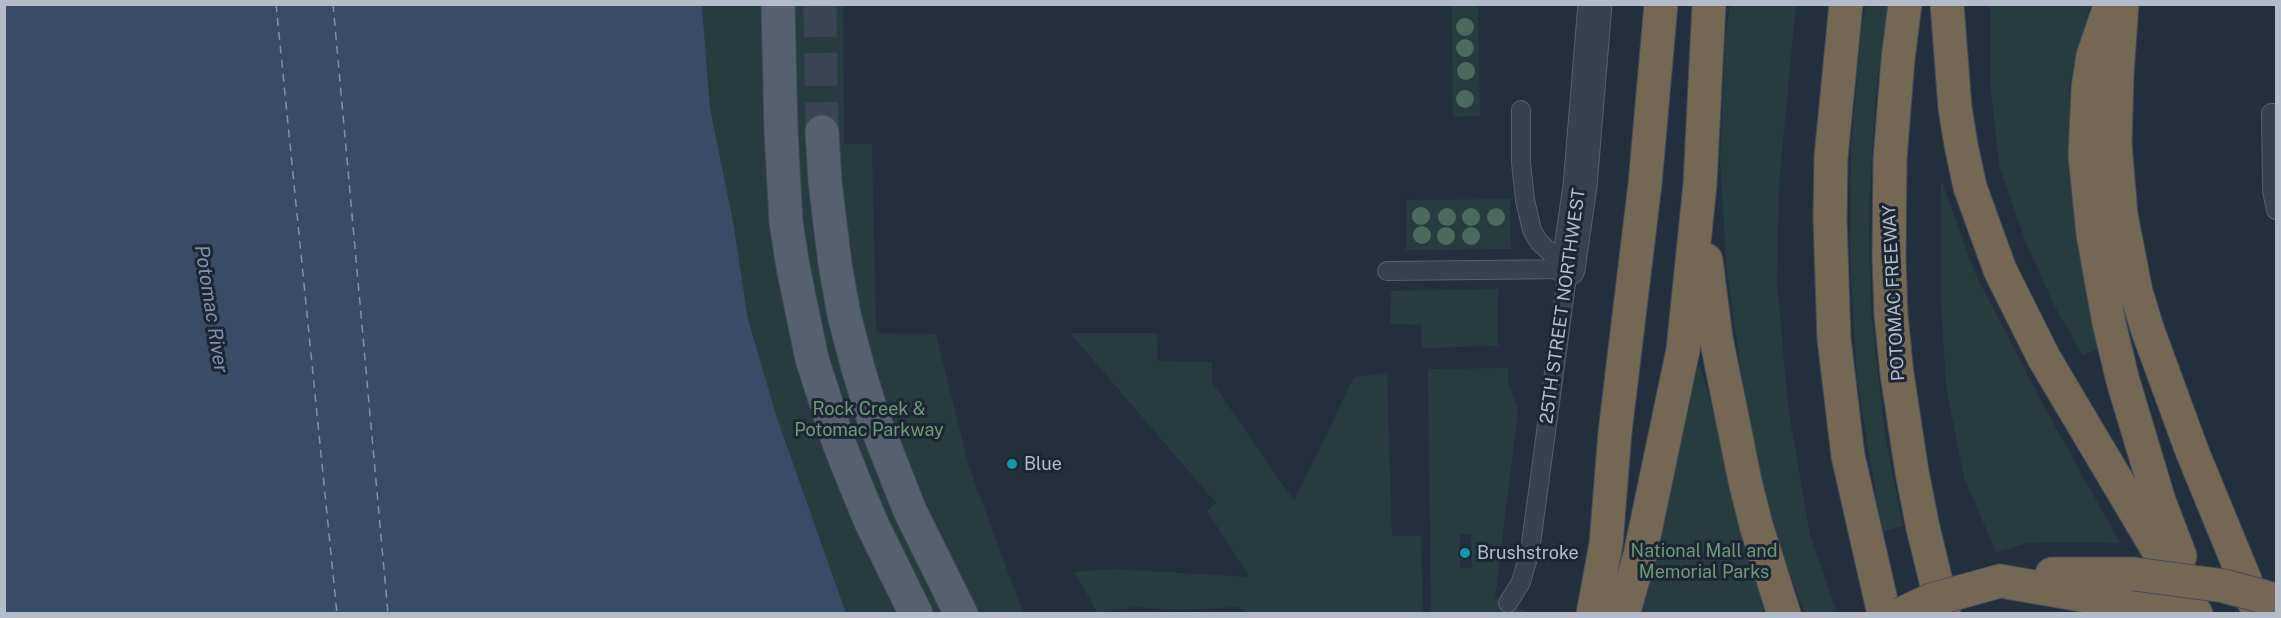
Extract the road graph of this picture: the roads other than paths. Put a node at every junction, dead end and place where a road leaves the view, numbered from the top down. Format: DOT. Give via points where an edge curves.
graph roads {
  1 [pos="778,4"];
  2 [pos="1595,4"];
  3 [pos="1661,4"];
  4 [pos="1709,4"];
  5 [pos="1846,4"];
  6 [pos="1905,4"];
  7 [pos="1947,4"];
  8 [pos="2110,4"];
  9 [pos="2122,4"];
  10 [pos="1521,110"];
  11 [pos="2274,113"];
  12 [pos="822,132"];
  13 [pos="1700,184"];
  14 [pos="2277,210"];
  15 [pos="1568,269"];
  16 [pos="1387,271"];
  17 [pos="2000,581"];
  18 [pos="2277,600"];
  19 [pos="1508,603"];
  20 [pos="916,614"];
  21 [pos="961,614"];
  22 [pos="1593,614"];
  23 [pos="1623,614"];
  24 [pos="1784,614"];
  25 [pos="1884,614"];
  26 [pos="1901,614"];
  27 [pos="1944,614"];
  28 [pos="2194,614"];
  29 [pos="2203,614"];
  30 [pos="2259,614"];
  1 -- 20 [label="main road" via="786,222 812,359 854,481"];
  2 -- 15 [label="street, 25TH STREET NORTHWEST" via="1580,186"];
  3 -- 22 [label="highway" via="1606,544"];
  4 -- 13 [label="highway"];
  5 -- 25 [label="highway" via="1831,157 1834,339 1848,456"];
  6 -- 27 [label="highway, POTOMAC FREEWAY" via="1890,159 1891,315 1912,472"];
  7 -- 28 [label="highway" via="1961,145 1974,197 2000,270 2055,378"];
  8 -- 29 [label="highway" via="2093,56 2088,88 2085,156 2093,234 2109,322 2141,443"];
  9 -- 30 [label="highway" via="2115,142 2121,214 2136,292 2184,430"];
  10 -- 15 [label="lane" via="1521,162 1532,230"];
  11 -- 14 [label="lane" via="2272,191"];
  12 -- 21 [label="main road" via="835,264 858,368 906,502"];
  13 -- 23 [label="highway" via="1683,350 1642,545"];
  13 -- 24 [label="highway" via="1719,357 1756,525"];
  15 -- 16 [label="lane"];
  15 -- 19 [label="lane, 25TH STREET NORTHWEST" via="1530,550 1521,582"];
  17 -- 18 [label="highway, bridge" via="2067,573 2134,574 2224,586"];
  17 -- 26 [label="highway, bridge" via="1931,600"];
  17 -- 28 [label="highway"];
}
